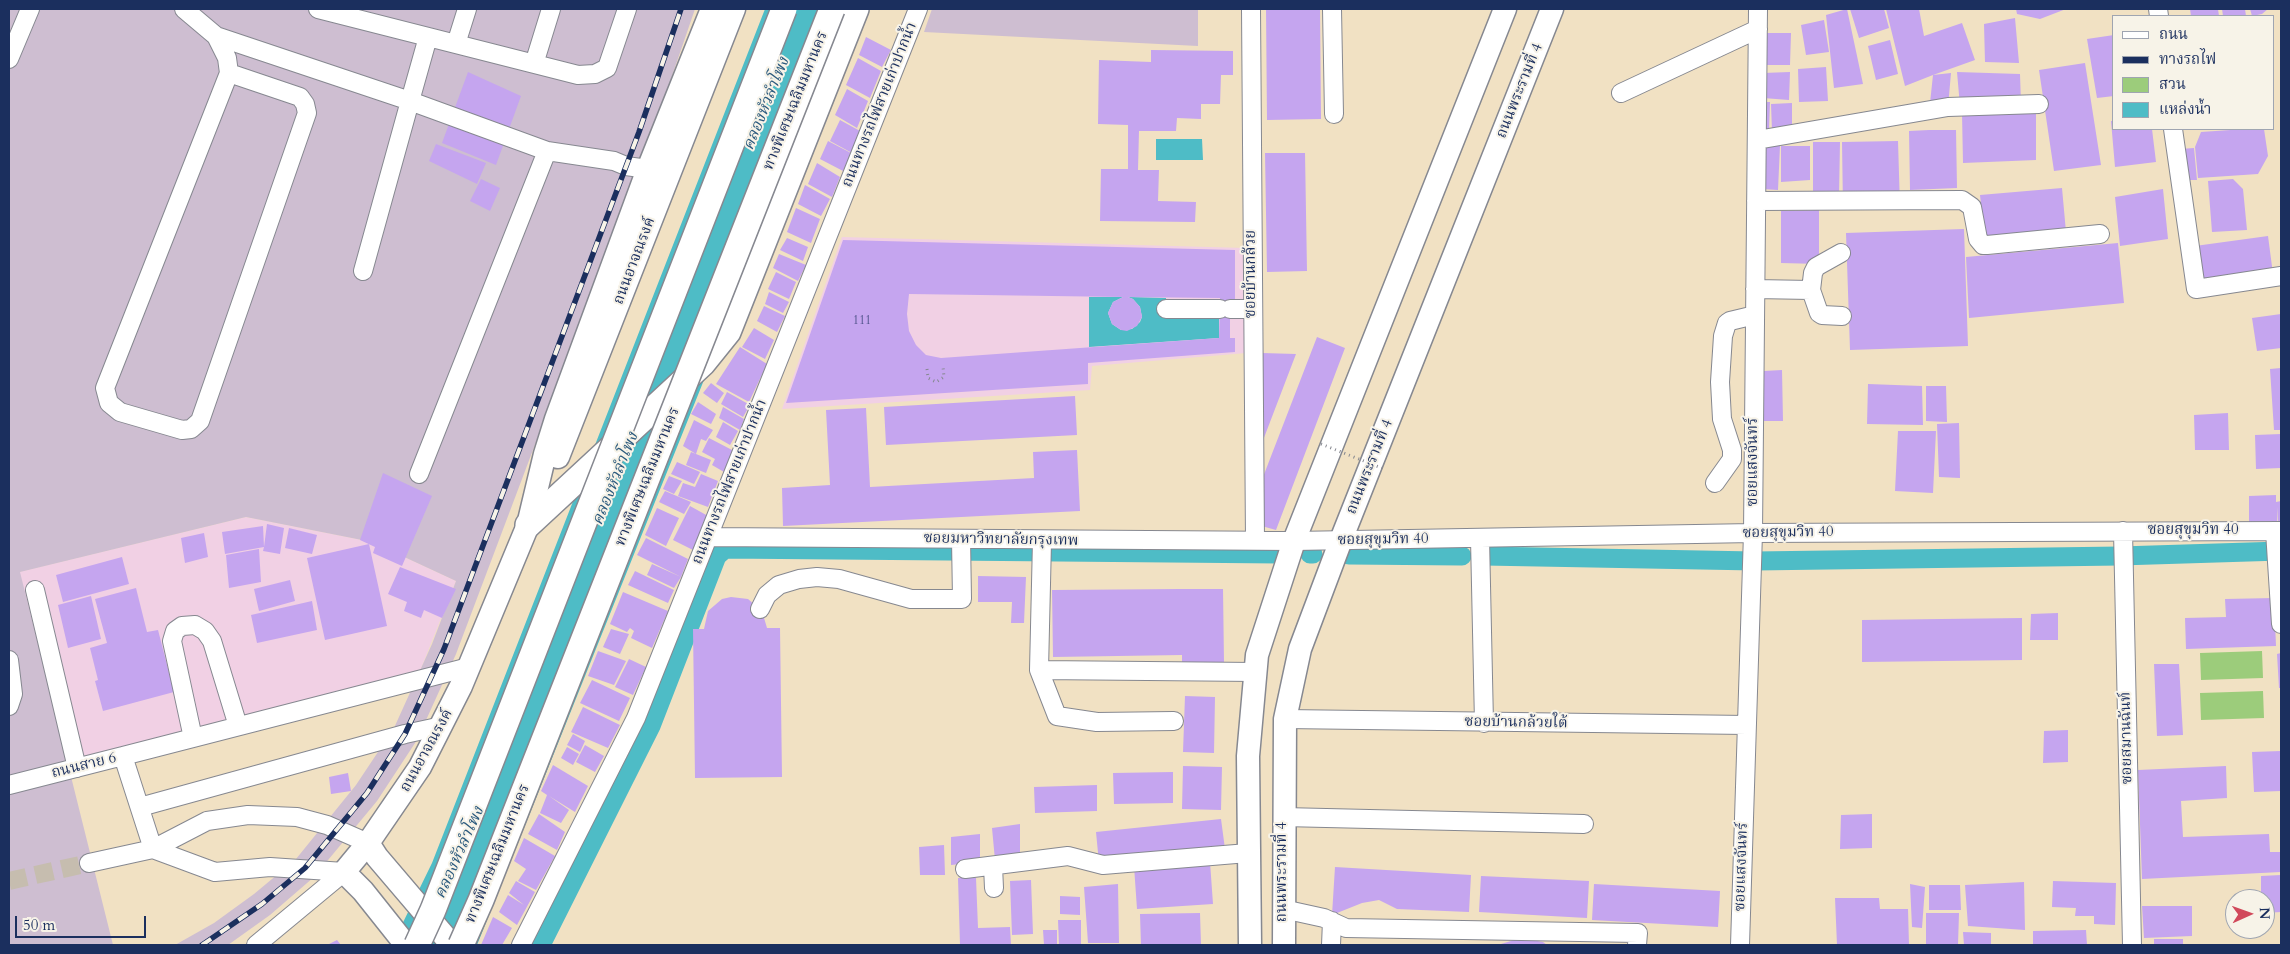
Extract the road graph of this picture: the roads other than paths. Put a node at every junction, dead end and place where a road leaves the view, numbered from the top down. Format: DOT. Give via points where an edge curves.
graph roads {
  1 [pos="30,9"];
  2 [pos="184,9"];
  3 [pos="318,9"];
  4 [pos="467,9"];
  5 [pos="551,9"];
  6 [pos="627,9"];
  7 [pos="712,9"];
  8 [pos="734,9"];
  9 [pos="784,9"];
  10 [pos="832,9"];
  11 [pos="856,9"];
  12 [pos="918,9"];
  13 [pos="1251,9"];
  14 [pos="1332,9"];
  15 [pos="1506,9"];
  16 [pos="1552,9"];
  17 [pos="1758,9"];
  18 [pos="357,13"];
  19 [pos="1758,29"];
  20 [pos="216,36"];
  21 [pos="428,37"];
  22 [pos="456,44"];
  23 [pos="9,59"];
  24 [pos="534,64"];
  25 [pos="229,73"];
  26 [pos="1621,93"];
  27 [pos="410,101"];
  28 [pos="2039,104"];
  29 [pos="1334,114"];
  30 [pos="2173,130"];
  31 [pos="1757,140"];
  32 [pos="547,151"];
  33 [pos="648,169"];
  34 [pos="1756,201"];
  35 [pos="2100,234"];
  36 [pos="1840,253"];
  37 [pos="363,270"];
  38 [pos="2281,276"];
  39 [pos="1755,289"];
  40 [pos="1811,290"];
  41 [pos="1166,309"];
  42 [pos="1253,309"];
  43 [pos="1755,315"];
  44 [pos="1842,316"];
  45 [pos="418,474"];
  46 [pos="1715,484"];
  47 [pos="530,519"];
  48 [pos="1753,533"];
  49 [pos="709,537"];
  50 [pos="2123,537"];
  51 [pos="961,539"];
  52 [pos="1480,539"];
  53 [pos="1254,540"];
  54 [pos="1341,540"];
  55 [pos="1042,541"];
  56 [pos="1294,541"];
  57 [pos="2278,542"];
  58 [pos="35,590"];
  59 [pos="760,608"];
  60 [pos="2281,624"];
  61 [pos="9,660"];
  62 [pos="469,667"];
  63 [pos="1038,670"];
  64 [pos="1256,672"];
  65 [pos="9,706"];
  66 [pos="1285,719"];
  67 [pos="1174,721"];
  68 [pos="1484,723"];
  69 [pos="1746,725"];
  70 [pos="238,726"];
  71 [pos="442,726"];
  72 [pos="193,738"];
  73 [pos="123,756"];
  74 [pos="77,768"];
  75 [pos="9,784"];
  76 [pos="140,807"];
  77 [pos="1283,817"];
  78 [pos="1584,824"];
  79 [pos="153,849"];
  80 [pos="373,850"];
  81 [pos="1248,853"];
  82 [pos="89,863"];
  83 [pos="994,866"];
  84 [pos="965,869"];
  85 [pos="344,872"];
  86 [pos="994,888"];
  87 [pos="1284,909"];
  88 [pos="1332,921"];
  89 [pos="1581,938"];
  90 [pos="451,941"];
  91 [pos="256,945"];
  92 [pos="406,945"];
  93 [pos="417,945"];
  94 [pos="521,945"];
  95 [pos="1250,945"];
  96 [pos="1284,945"];
  97 [pos="1331,945"];
  98 [pos="1637,945"];
  99 [pos="1740,945"];
  100 [pos="2132,945"];
  1 -- 23 [label="street"];
  2 -- 20 [label="street"];
  3 -- 18 [label="street"];
  4 -- 22 [label="street"];
  5 -- 24 [label="street"];
  6 -- 24 [label="street" via="607,68 594,74 578,75"];
  7 -- 33 [label="main road, ถนนอาจณรงค์"];
  8 -- 47 [label="main road, ถนนอาจณรงค์" via="557,461"];
  9 -- 93 [label="highway, bridge"];
  10 -- 90 [label="highway, ทางพิเศษเฉลิมมหานคร, bridge" via="488,882"];
  11 -- 47 [label="highway" via="728,332 703,363 565,491"];
  12 -- 49 [label="street, ถนนทางรถไฟสายเก่าปากน้ำ"];
  13 -- 42 [label="street, ซอยบ้านกล้วย"];
  14 -- 29 [label="street"];
  15 -- 56 [label="main road"];
  16 -- 54 [label="main road, ถนนพระรามที่ 4"];
  17 -- 19 [label="street, ซอยแสงจันทร์"];
  18 -- 21 [label="street"];
  19 -- 26 [label="street"];
  19 -- 31 [label="street, ซอยแสงจันทร์"];
  20 -- 25 [label="street" via="227,58"];
  20 -- 27 [label="street"];
  21 -- 22 [label="street"];
  21 -- 27 [label="street"];
  22 -- 24 [label="street"];
  25 -- 25 [label="street" via="105,388 109,403 120,412 182,430 191,429 200,421 306,113 300,97"];
  27 -- 32 [label="street"];
  27 -- 37 [label="street"];
  28 -- 31 [label="street" via="1948,107"];
  30 -- 38 [label="street" via="2196,289"];
  31 -- 34 [label="street, ซอยแสงจันทร์"];
  32 -- 33 [label="street"];
  32 -- 45 [label="street"];
  33 -- 47 [label="main road, ถนนอาจณรงค์" via="556,419"];
  34 -- 35 [label="street" via="1962,200 1972,207 1978,239 1987,246"];
  34 -- 39 [label="street, ซอยแสงจันทร์"];
  36 -- 40 [label="street" via="1816,267"];
  39 -- 40 [label="street"];
  39 -- 43 [label="street, ซอยแสงจันทร์"];
  40 -- 44 [label="street" via="1822,315"];
  41 -- 42 [label="street"];
  42 -- 53 [label="street, ซอยบ้านกล้วย"];
  43 -- 46 [label="street" via="1730,321 1723,336 1722,419 1732,459"];
  43 -- 48 [label="street, ซอยแสงจันทร์"];
  47 -- 62 [label="main road, ถนนอาจณรงค์"];
  48 -- 50 [label="street, ซอยสุขุมวิท 40"];
  48 -- 52 [label="street, ซอยสุขุมวิท 40"];
  48 -- 69 [label="street, ซอยแสงจันทร์"];
  49 -- 51 [label="street, ซอยมหาวิทยาลัยกรุงเทพ"];
  49 -- 94 [label="street, ถนนทางรถไฟสายเก่าปากน้ำ" via="636,718"];
  50 -- 57 [label="street, ซอยสุขุมวิท 40"];
  50 -- 100 [label="street, ซอยสมานฉันท์"];
  51 -- 55 [label="street, ซอยมหาวิทยาลัยกรุงเทพ"];
  51 -- 59 [label="street" via="962,599 911,599 839,579 817,577 779,585 767,595"];
  52 -- 54 [label="street, ซอยสุขุมวิท 40"];
  52 -- 68 [label="street"];
  53 -- 55 [label="street, ซอยมหาวิทยาลัยกรุงเทพ"];
  53 -- 56 [label="street, ซอยมหาวิทยาลัยกรุงเทพ"];
  54 -- 56 [label="street, ซอยสุขุมวิท 40"];
  54 -- 66 [label="main road, ถนนพระรามที่ 4" via="1300,649"];
  55 -- 63 [label="street"];
  56 -- 64 [label="main road" via="1257,655"];
  57 -- 60 [label="street"];
  58 -- 74 [label="street"];
  61 -- 65 [label="street" via="13,694"];
  62 -- 70 [label="street"];
  62 -- 71 [label="main road, ถนนอาจณรงค์"];
  63 -- 64 [label="street"];
  63 -- 67 [label="street" via="1057,716 1097,722"];
  64 -- 81 [label="main road" via="1248,756"];
  66 -- 68 [label="street, ซอยบ้านกล้วยใต้"];
  66 -- 77 [label="main road, ถนนพระรามที่ 4"];
  68 -- 69 [label="street, ซอยบ้านกล้วยใต้"];
  69 -- 99 [label="street, ซอยแสงจันทร์"];
  70 -- 72 [label="street"];
  70 -- 72 [label="street" via="212,641 195,625 182,626 175,631 172,641"];
  71 -- 76 [label="street"];
  71 -- 80 [label="main road, ถนนอาจณรงค์"];
  72 -- 73 [label="street"];
  73 -- 74 [label="street, ถนนสาย 6"];
  73 -- 76 [label="street, ถนนสาย 6"];
  74 -- 75 [label="street, ถนนสาย 6"];
  76 -- 79 [label="street, ถนนสาย 6"];
  77 -- 78 [label="street"];
  77 -- 87 [label="main road, ถนนพระรามที่ 4"];
  79 -- 80 [label="street" via="207,821 248,815 297,817 327,825"];
  79 -- 82 [label="street"];
  79 -- 85 [label="street" via="215,872 270,867"];
  80 -- 85 [label="main road, ถนนอาจณรงค์"];
  80 -- 90 [label="main road"];
  81 -- 83 [label="street" via="1103,865 1068,856"];
  81 -- 95 [label="main road"];
  83 -- 84 [label="street"];
  83 -- 86 [label="street"];
  85 -- 91 [label="street, ถนนอาจณรงค์"];
  85 -- 92 [label="main road"];
  87 -- 88 [label="street"];
  87 -- 96 [label="main road, ถนนพระรามที่ 4"];
  88 -- 89 [label="street" via="1346,928"];
  88 -- 97 [label="street"];
  89 -- 98 [label="street" via="1638,933"];
}
